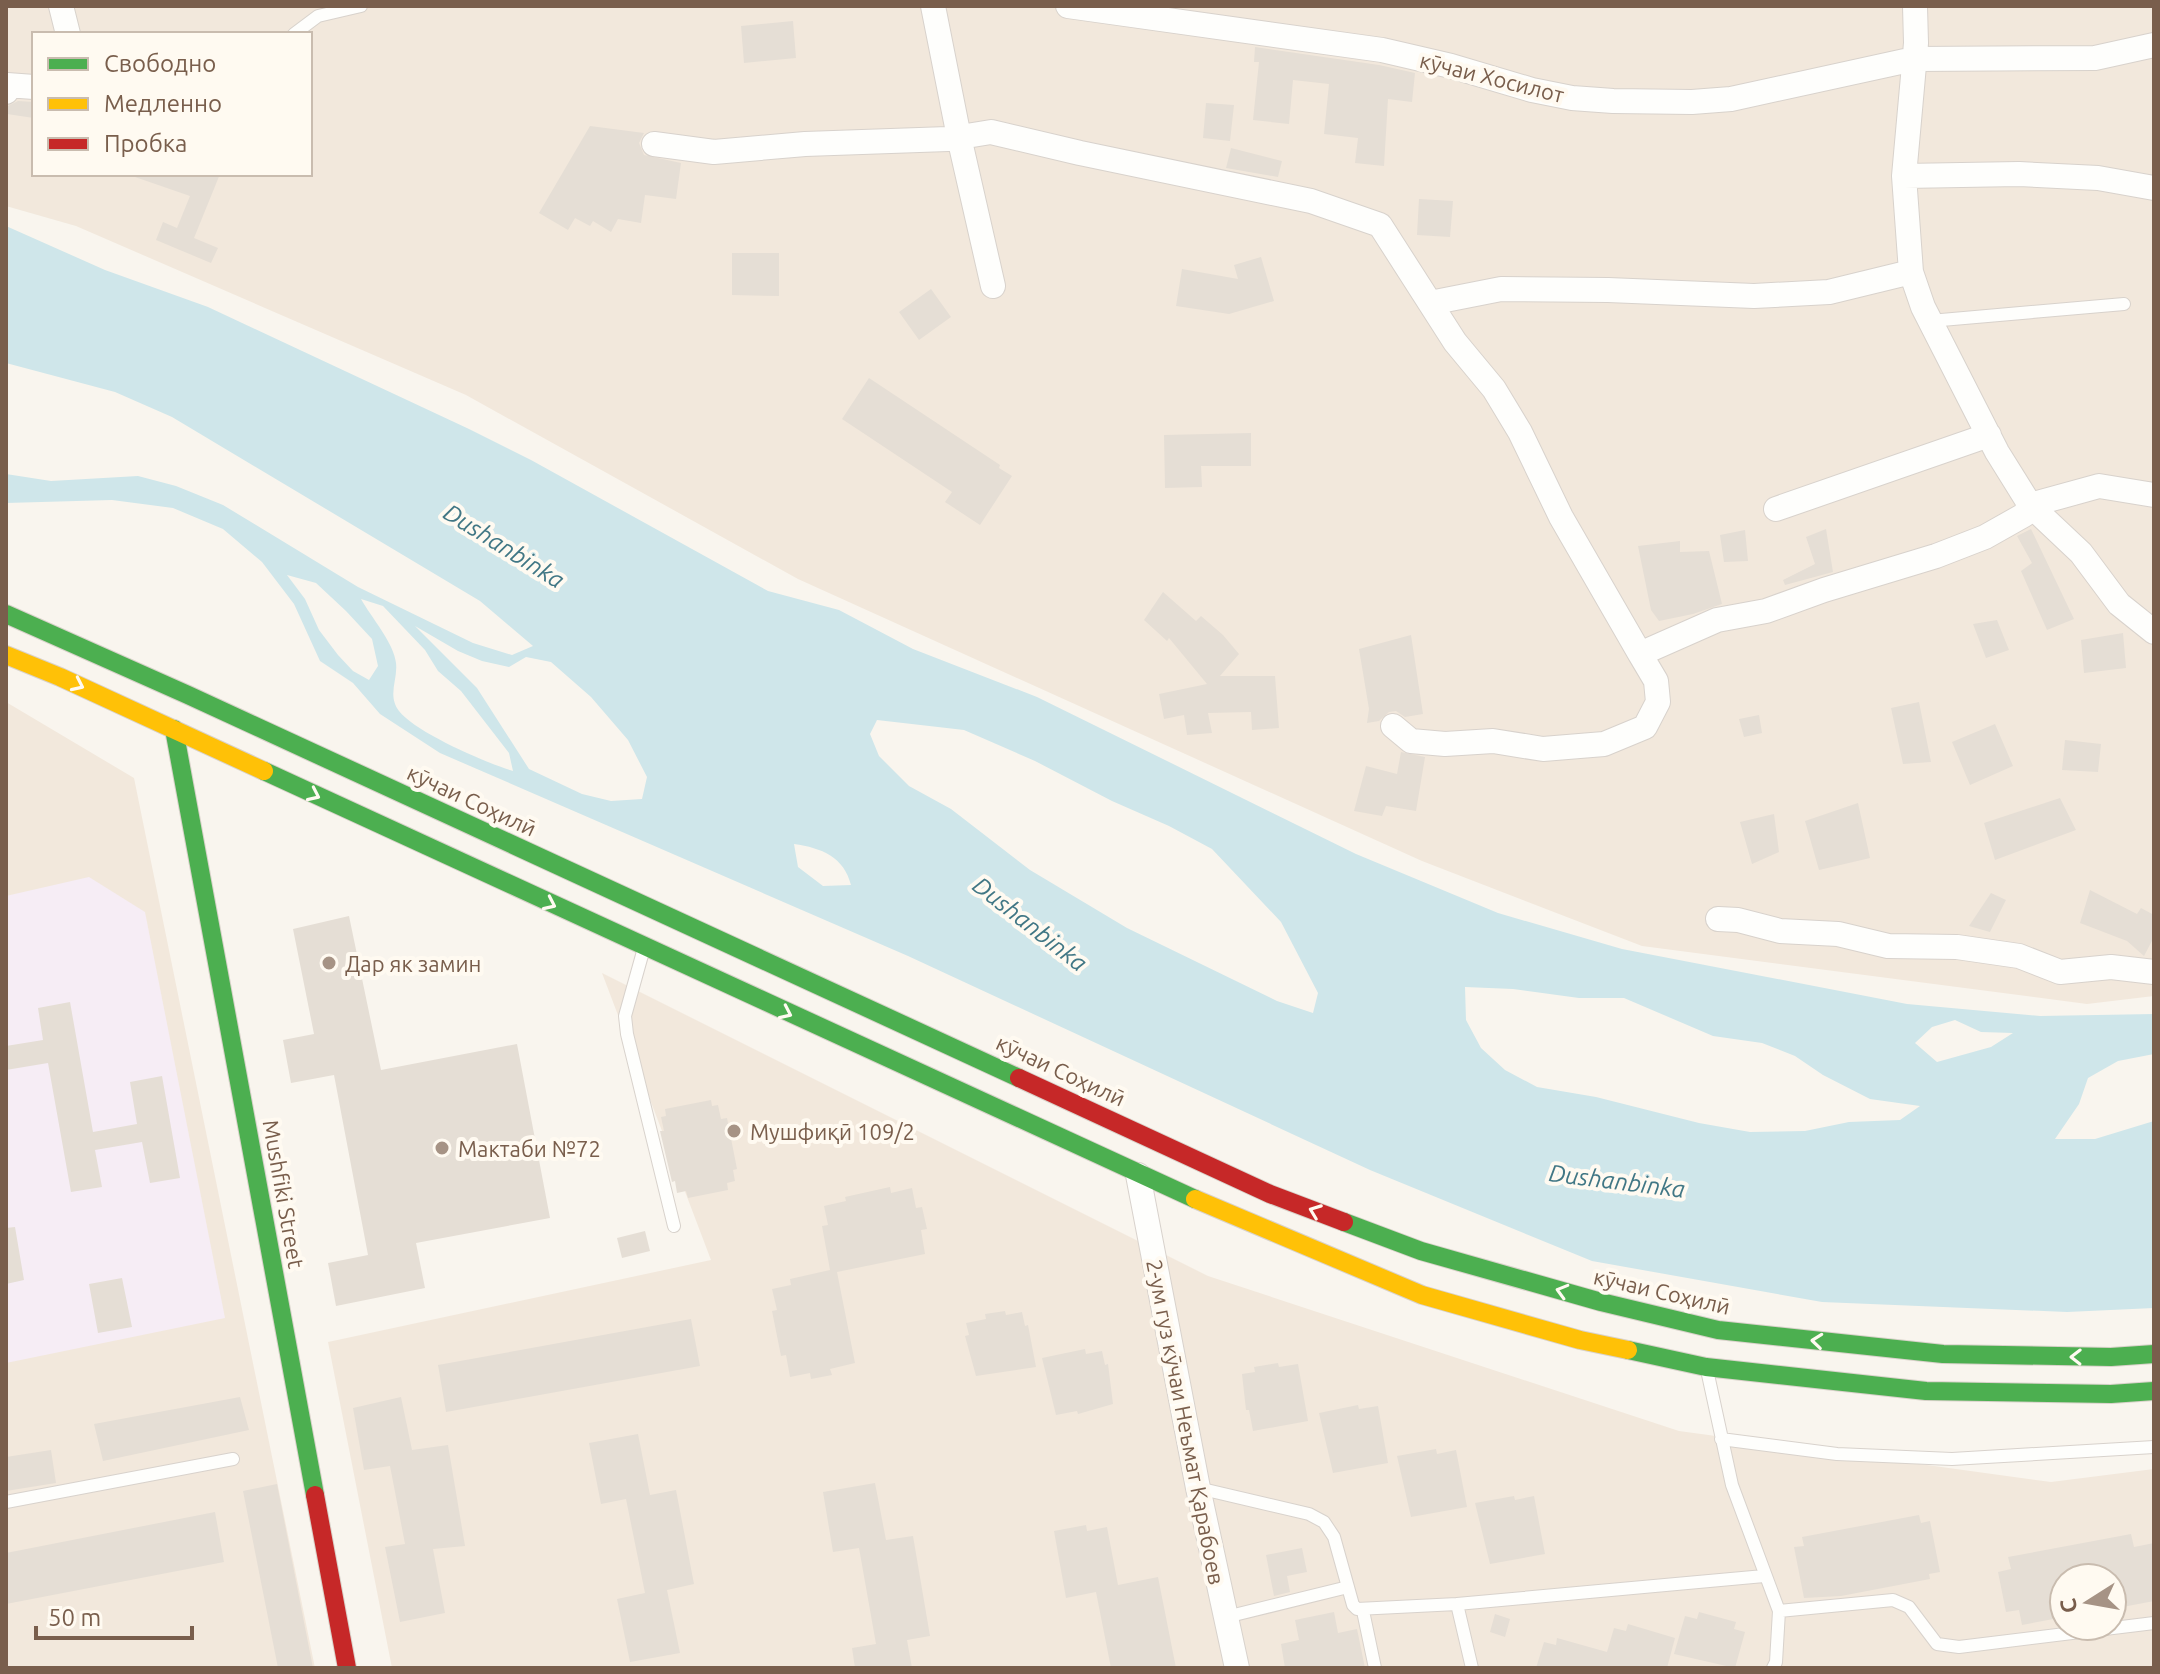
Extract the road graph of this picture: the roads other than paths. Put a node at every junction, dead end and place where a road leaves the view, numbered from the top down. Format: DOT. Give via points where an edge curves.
graph roads {
  1 [pos="61,6"];
  2 [pos="361,6"];
  3 [pos="933,6"];
  4 [pos="1068,6"];
  5 [pos="1915,6"];
  6 [pos="68,32"];
  7 [pos="297,32"];
  8 [pos="2154,45"];
  9 [pos="1914,59"];
  10 [pos="32,87"];
  11 [pos="6,92"];
  12 [pos="959,137"];
  13 [pos="654,144"];
  14 [pos="1904,176"];
  15 [pos="2154,188"];
  16 [pos="1911,272"];
  17 [pos="993,286"];
  18 [pos="1430,303"];
  19 [pos="2124,304"];
  20 [pos="1930,321"];
  21 [pos="1989,435"];
  22 [pos="2154,495"];
  23 [pos="2030,505"];
  24 [pos="1776,509"];
  25 [pos="6,614"];
  26 [pos="2154,632"];
  27 [pos="1640,654"];
  28 [pos="6,655"];
  29 [pos="1393,726"];
  30 [pos="174,729"];
  31 [pos="1718,919"];
  32 [pos="644,948"];
  33 [pos="2154,972"];
  34 [pos="1138,1175"];
  35 [pos="674,1226"];
  36 [pos="2154,1354"];
  37 [pos="1706,1367"];
  38 [pos="2154,1391"];
  39 [pos="1721,1439"];
  40 [pos="2154,1447"];
  41 [pos="233,1459"];
  42 [pos="1198,1488"];
  43 [pos="6,1502"];
  44 [pos="1764,1576"];
  45 [pos="1348,1587"];
  46 [pos="1457,1604"];
  47 [pos="1363,1611"];
  48 [pos="1779,1611"];
  49 [pos="1226,1617"];
  50 [pos="2154,1623"];
  51 [pos="347,1668"];
  52 [pos="1237,1668"];
  53 [pos="1375,1668"];
  54 [pos="1472,1668"];
  55 [pos="1773,1668"];
  1 -- 6 [label="street"];
  2 -- 7 [label="lane" via="318,16"];
  3 -- 12 [label="street"];
  4 -- 9 [label="street, кӯчаи Хосилот" via="1382,50 1532,90 1613,101 1731,99"];
  5 -- 9 [label="street"];
  8 -- 9 [label="street, кӯчаи Хосилот" via="2095,58"];
  9 -- 14 [label="street"];
  10 -- 11 [label="street" via="7,85"];
  12 -- 13 [label="street" via="714,152"];
  12 -- 17 [label="street"];
  12 -- 18 [label="street" via="991,132 1311,201 1380,225"];
  14 -- 15 [label="street" via="2083,177"];
  14 -- 16 [label="street"];
  16 -- 18 [label="street" via="1829,292 1754,296 1501,289"];
  16 -- 20 [label="street"];
  18 -- 27 [label="street" via="1520,432 1561,517"];
  19 -- 20 [label="lane"];
  20 -- 21 [label="street"];
  21 -- 23 [label="street"];
  21 -- 24 [label="street"];
  22 -- 23 [label="street" via="2099,486"];
  23 -- 26 [label="street" via="2081,553 2119,604"];
  23 -- 27 [label="street" via="2024,515 1985,537 1936,556 1766,611 1717,620"];
  36 -- 25 [label="main road, кӯчаи Соҳилӣ, one-way" via="1943,1354 1718,1330 1421,1251 1270,1194"];
  27 -- 29 [label="street" via="1656,681 1658,702 1645,727 1604,744 1543,749 1493,741 1445,744 1411,741"];
  28 -- 30 [label="main road, one-way"];
  30 -- 32 [label="main road, one-way"];
  30 -- 51 [label="main road, Mushfiki Street"];
  31 -- 33 [label="street" via="1780,931 1838,934 1888,946 1957,947 2019,956 2060,972 2111,967"];
  32 -- 34 [label="main road, one-way"];
  32 -- 35 [label="lane" via="625,1016"];
  34 -- 37 [label="main road" via="1422,1295 1580,1340"];
  34 -- 42 [label="street, 2-ум гуз кӯчаи Неъмат Қарабоев"];
  37 -- 38 [label="main road" via="1926,1391"];
  37 -- 39 [label="lane"];
  39 -- 40 [label="lane" via="1837,1454 1952,1459"];
  39 -- 44 [label="lane"];
  41 -- 43 [label="lane"];
  42 -- 45 [label="lane" via="1324,1522 1334,1537"];
  42 -- 49 [label="street, 2-ум гуз кӯчаи Неъмат Қарабоев"];
  44 -- 46 [label="lane"];
  44 -- 48 [label="lane"];
  45 -- 47 [label="lane" via="1353,1605"];
  45 -- 49 [label="lane"];
  46 -- 47 [label="lane"];
  46 -- 54 [label="lane"];
  47 -- 53 [label="lane"];
  48 -- 50 [label="lane" via="1893,1600 1909,1607 1937,1644 1959,1647"];
  48 -- 55 [label="lane"];
  49 -- 52 [label="street, 2-ум гуз кӯчаи Неъмат Қарабоев"];
}
